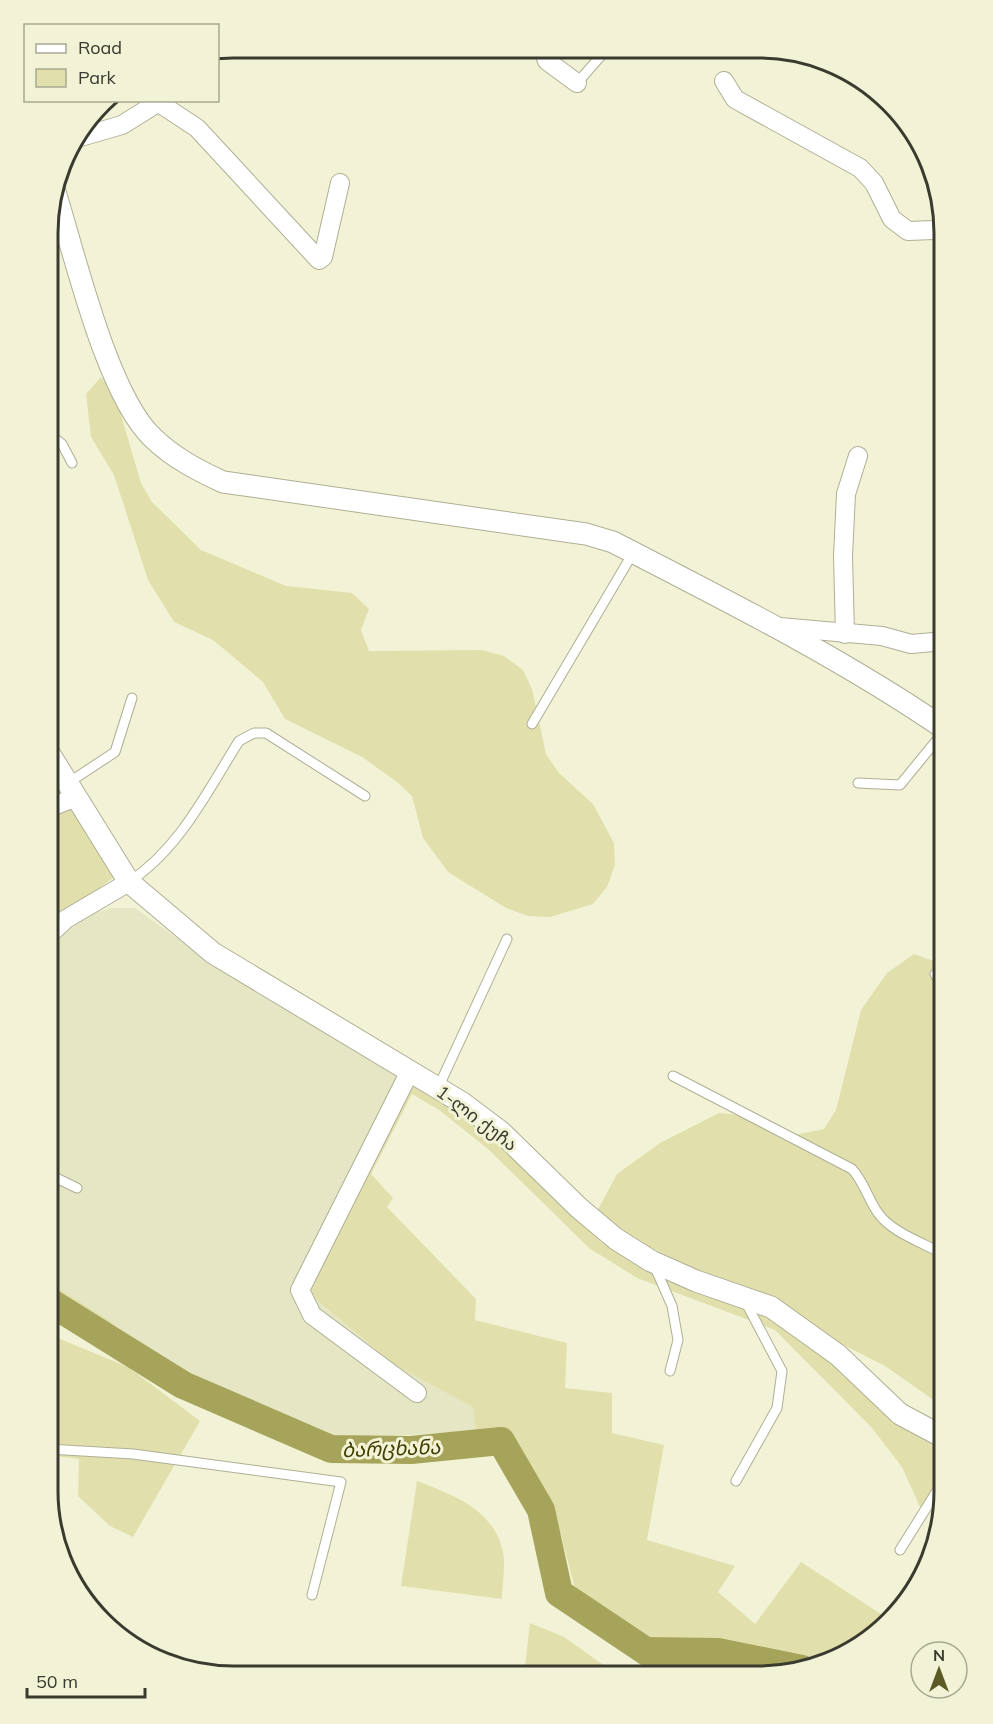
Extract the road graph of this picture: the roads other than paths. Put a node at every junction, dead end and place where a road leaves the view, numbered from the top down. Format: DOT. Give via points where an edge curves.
graph roads {
  1 [pos="547,58"];
  2 [pos="599,58"];
  3 [pos="724,81"];
  4 [pos="577,83"];
  5 [pos="160,102"];
  6 [pos="89,134"];
  7 [pos="340,183"];
  8 [pos="60,209"];
  9 [pos="934,230"];
  10 [pos="58,441"];
  11 [pos="858,456"];
  12 [pos="72,463"];
  13 [pos="633,553"];
  14 [pos="776,626"];
  15 [pos="845,634"];
  16 [pos="934,642"];
  17 [pos="132,698"];
  18 [pos="934,722"];
  19 [pos="532,724"];
  20 [pos="934,743"];
  21 [pos="58,767"];
  22 [pos="858,783"];
  23 [pos="72,790"];
  24 [pos="365,796"];
  25 [pos="58,801"];
  26 [pos="129,882"];
  27 [pos="58,927"];
  28 [pos="507,939"];
  29 [pos="410,1071"];
  30 [pos="673,1076"];
  31 [pos="438,1088"];
  32 [pos="58,1179"];
  33 [pos="77,1188"];
  34 [pos="934,1249"];
  35 [pos="651,1261"];
  36 [pos="742,1296"];
  37 [pos="670,1371"];
  38 [pos="417,1394"];
  39 [pos="934,1432"];
  40 [pos="58,1450"];
  41 [pos="736,1481"];
  42 [pos="934,1496"];
  43 [pos="900,1550"];
  44 [pos="312,1595"];
  1 -- 4 [label="street"];
  2 -- 4 [label="lane"];
  3 -- 9 [label="street" via="735,99 860,168 878,189 892,219 908,231"];
  5 -- 6 [label="street" via="122,125"];
  5 -- 7 [label="street" via="197,128 319,260 323,257"];
  8 -- 13 [label="street" via="101,338 126,401 152,437 190,467 223,482 586,534"];
  10 -- 12 [label="lane"];
  11 -- 15 [label="street" via="846,494"];
  13 -- 14 [label="street"];
  13 -- 19 [label="lane"];
  14 -- 15 [label="street"];
  14 -- 18 [label="street"];
  15 -- 16 [label="street" via="882,636 911,644"];
  17 -- 23 [label="lane" via="115,752"];
  20 -- 22 [label="lane" via="900,785"];
  21 -- 23 [label="street, 1-ლი ქუჩა"];
  23 -- 25 [label="street"];
  23 -- 26 [label="street, 1-ლი ქუჩა"];
  24 -- 26 [label="lane" via="266,733 254,733 239,741 183,831 156,861"];
  26 -- 27 [label="street"];
  26 -- 29 [label="street, 1-ლი ქუჩა" via="213,953"];
  28 -- 31 [label="lane"];
  29 -- 31 [label="street, 1-ლი ქუჩა"];
  29 -- 38 [label="street" via="300,1290 312,1315"];
  30 -- 34 [label="lane" via="852,1169 890,1226"];
  31 -- 35 [label="street, 1-ლი ქუჩა" via="462,1101 501,1132 579,1208 616,1239"];
  32 -- 33 [label="lane"];
  35 -- 36 [label="street, 1-ლი ქუჩა"];
  35 -- 37 [label="lane" via="672,1306 678,1340"];
  36 -- 39 [label="street, 1-ლი ქუჩა" via="771,1307 803,1328 838,1354 900,1414"];
  36 -- 41 [label="lane" via="782,1371 777,1408"];
  40 -- 44 [label="lane" via="133,1454 340,1482"];
  42 -- 43 [label="lane"];
}
